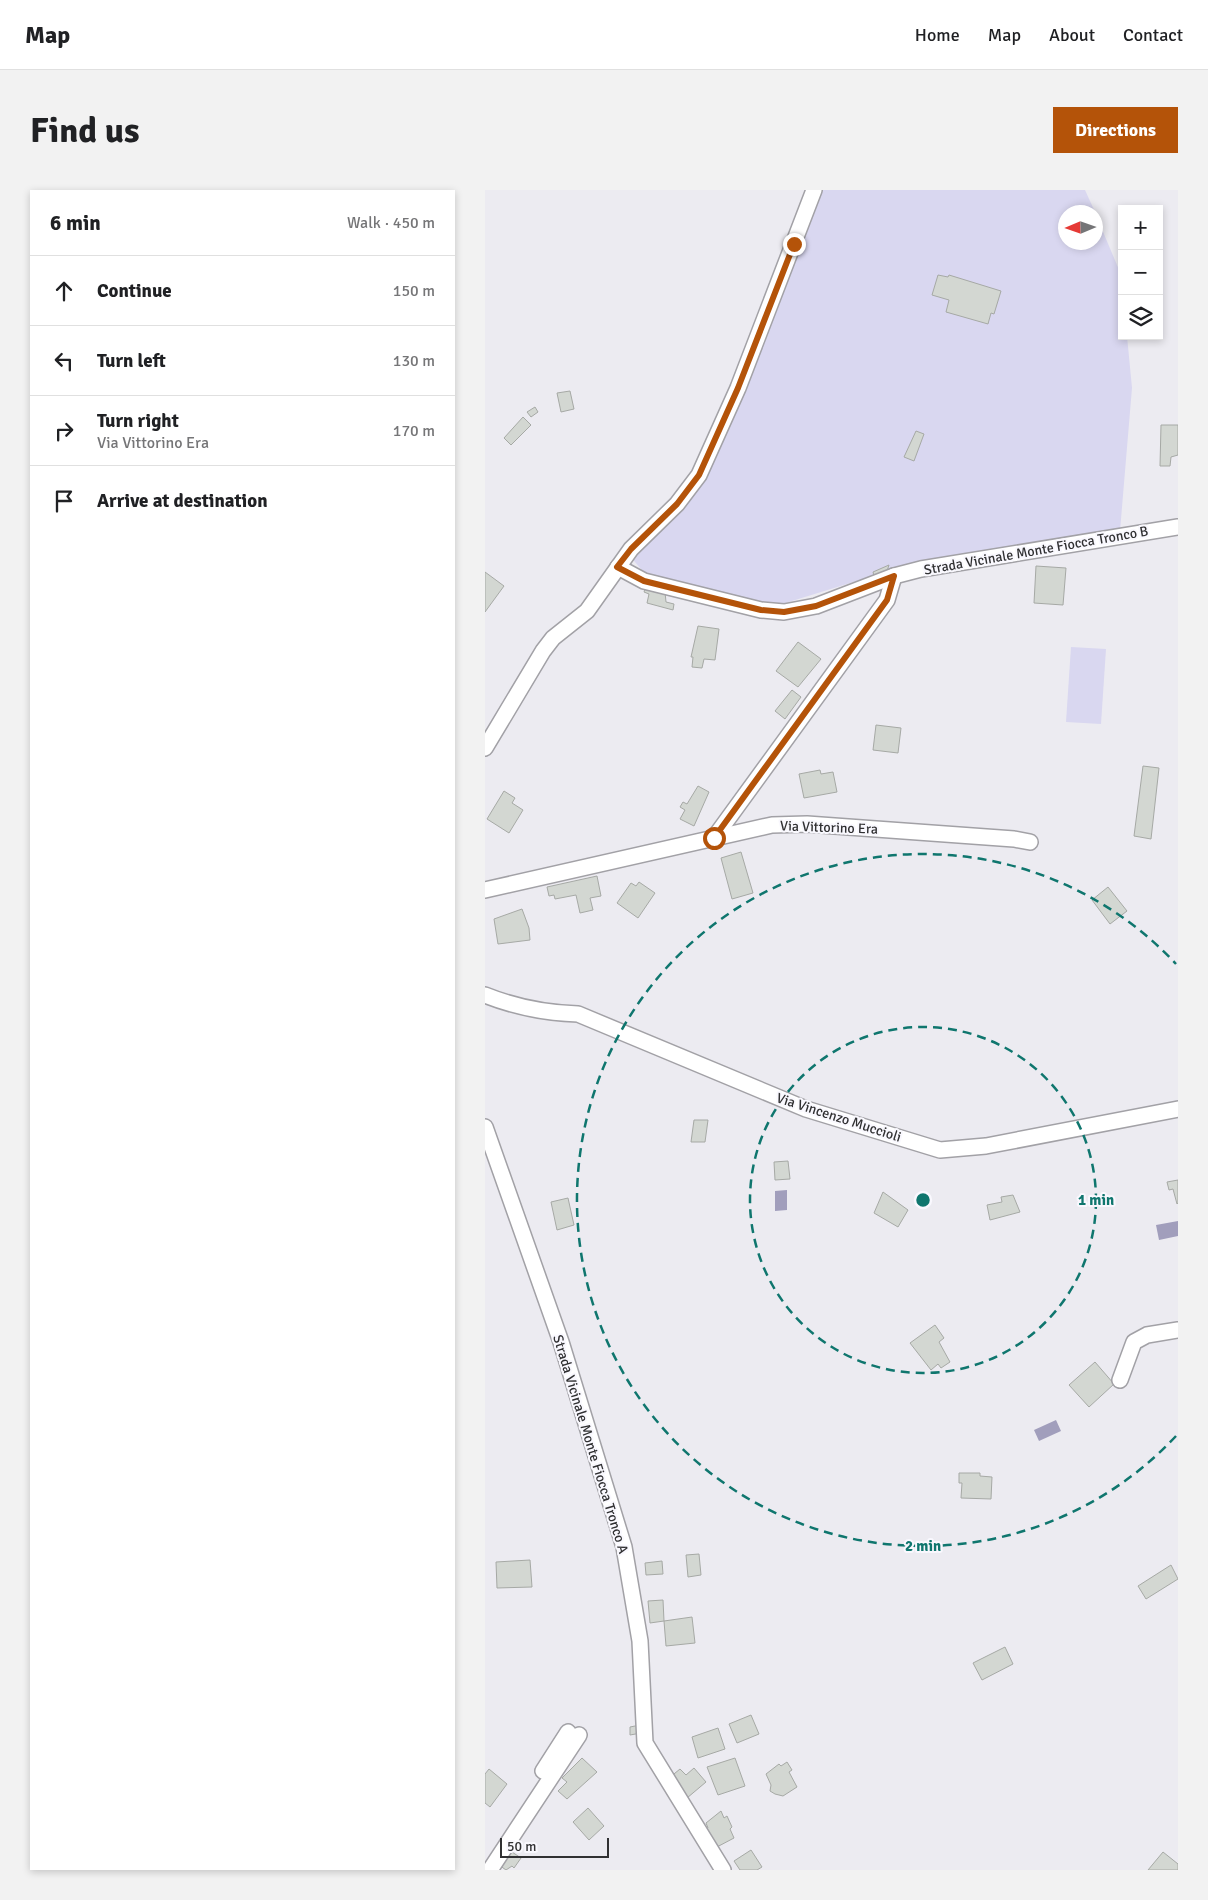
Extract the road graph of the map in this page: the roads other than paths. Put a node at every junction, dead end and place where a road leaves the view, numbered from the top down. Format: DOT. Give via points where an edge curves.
graph roads {
  1 [pos="814,190"];
  2 [pos="1178,526"];
  3 [pos="617,567"];
  4 [pos="894,576"];
  5 [pos="485,748"];
  6 [pos="714,838"];
  7 [pos="1030,842"];
  8 [pos="485,890"];
  9 [pos="485,995"];
  10 [pos="1178,1109"];
  11 [pos="485,1127"];
  12 [pos="1178,1330"];
  13 [pos="1120,1380"];
  14 [pos="485,1859"];
  15 [pos="490,1870"];
  16 [pos="723,1870"];
  1 -- 3 [label="street" via="741,379 699,475 677,504"];
  2 -- 4 [label="street, Strada Vicinale Monte Fiocca Tronco B"];
  3 -- 4 [label="street, Strada Vicinale Monte Fiocca Tronco B" via="644,581 761,610 784,612 816,606"];
  3 -- 5 [label="street" via="587,611 553,638 543,651"];
  4 -- 6 [label="street" via="887,600"];
  6 -- 7 [label="street, Via Vittorino Era" via="772,826 807,824"];
  6 -- 8 [label="street, Via Vittorino Era"];
  9 -- 10 [label="street, Via Vincenzo Muccioli" via="510,1005 578,1014 806,1109 940,1150 987,1146"];
  11 -- 16 [label="street, Strada Vicinale Monte Fiocca Tronco A" via="561,1342 624,1547 640,1641 645,1742"];
  12 -- 13 [label="street" via="1147,1335 1134,1342"];
  14 -- 15 [label="street" via="574,1733"];
}
